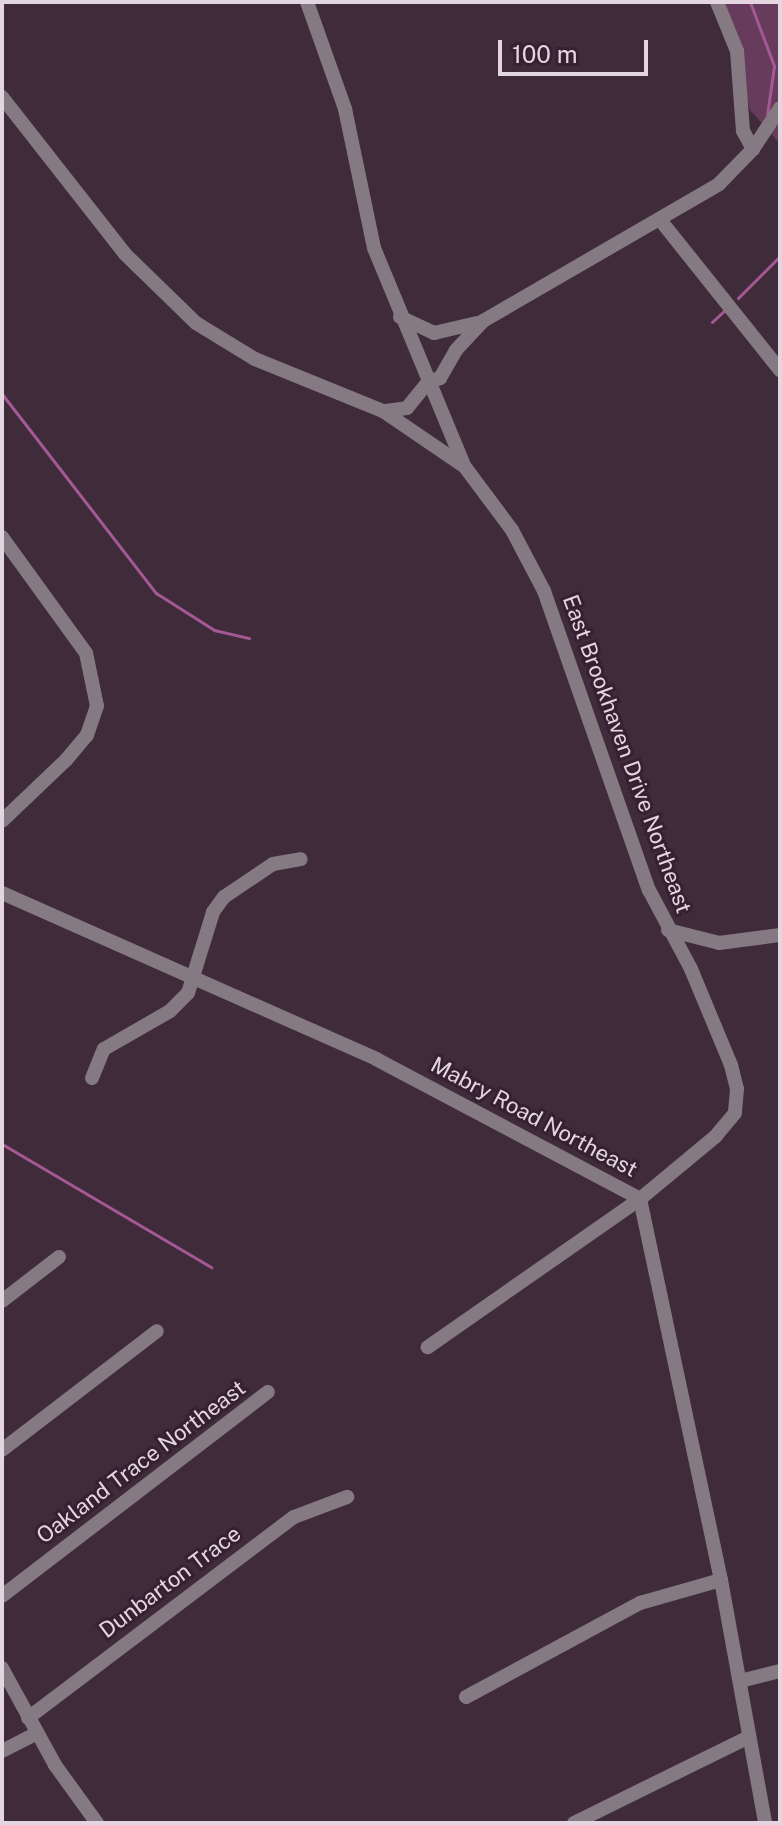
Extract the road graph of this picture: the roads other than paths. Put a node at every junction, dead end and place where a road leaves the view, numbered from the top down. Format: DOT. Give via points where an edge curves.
graph roads {
  1 [pos="307,2"];
  2 [pos="717,2"];
  3 [pos="2,97"];
  4 [pos="780,108"];
  5 [pos="753,149"];
  6 [pos="661,221"];
  7 [pos="399,317"];
  8 [pos="483,321"];
  9 [pos="780,370"];
  10 [pos="434,380"];
  11 [pos="383,411"];
  12 [pos="465,467"];
  13 [pos="2,537"];
  14 [pos="2,821"];
  15 [pos="301,859"];
  16 [pos="2,893"];
  17 [pos="668,930"];
  18 [pos="780,935"];
  19 [pos="196,979"];
  20 [pos="92,1078"];
  21 [pos="636,1202"];
  22 [pos="59,1257"];
  23 [pos="2,1301"];
  24 [pos="157,1331"];
  25 [pos="428,1347"];
  26 [pos="268,1392"];
  27 [pos="2,1450"];
  28 [pos="347,1497"];
  29 [pos="721,1580"];
  30 [pos="2,1596"];
  31 [pos="2,1668"];
  32 [pos="780,1671"];
  33 [pos="740,1681"];
  34 [pos="466,1697"];
  35 [pos="28,1718"];
  36 [pos="37,1733"];
  37 [pos="749,1737"];
  38 [pos="2,1751"];
  39 [pos="97,1823"];
  40 [pos="574,1823"];
  41 [pos="765,1823"];
  1 -- 7 [label="street" via="337,81 366,220"];
  2 -- 5 [label="street" via="737,51 743,131"];
  3 -- 11 [label="street, East Brookhaven Drive Northeast" via="125,254 196,323 264,363"];
  4 -- 5 [label="street"];
  5 -- 6 [label="street" via="719,184"];
  6 -- 8 [label="street"];
  6 -- 9 [label="street"];
  7 -- 8 [label="street" via="434,333"];
  7 -- 10 [label="street"];
  8 -- 10 [label="street"];
  10 -- 11 [label="street" via="407,408"];
  10 -- 12 [label="street"];
  11 -- 12 [label="street, East Brookhaven Drive Northeast"];
  12 -- 17 [label="street, East Brookhaven Drive Northeast" via="512,530 544,591"];
  13 -- 14 [label="street" via="86,653 97,706 87,735"];
  15 -- 19 [label="street" via="273,864 224,897 213,912"];
  16 -- 19 [label="street, Mabry Road Northeast"];
  17 -- 18 [label="street" via="719,943"];
  17 -- 21 [label="street, East Brookhaven Drive Northeast" via="691,969 731,1065 737,1101 730,1123"];
  19 -- 20 [label="street" via="170,1011 104,1049 92,1066"];
  19 -- 21 [label="street, Mabry Road Northeast" via="376,1059 599,1175"];
  21 -- 25 [label="street, East Brookhaven Drive Northeast"];
  21 -- 29 [label="street, Mabry Road Northeast"];
  22 -- 23 [label="street"];
  24 -- 27 [label="street"];
  26 -- 30 [label="street, Oakland Trace Northeast"];
  28 -- 35 [label="street, Dunbarton Trace" via="294,1517"];
  29 -- 33 [label="street, Mabry Road Northeast"];
  29 -- 34 [label="street" via="640,1603"];
  31 -- 35 [label="street"];
  32 -- 33 [label="street"];
  33 -- 37 [label="street, Mabry Road Northeast"];
  35 -- 36 [label="street"];
  36 -- 38 [label="street"];
  36 -- 39 [label="street"];
  37 -- 40 [label="street"];
  37 -- 41 [label="street, Mabry Road Northeast"];
}
